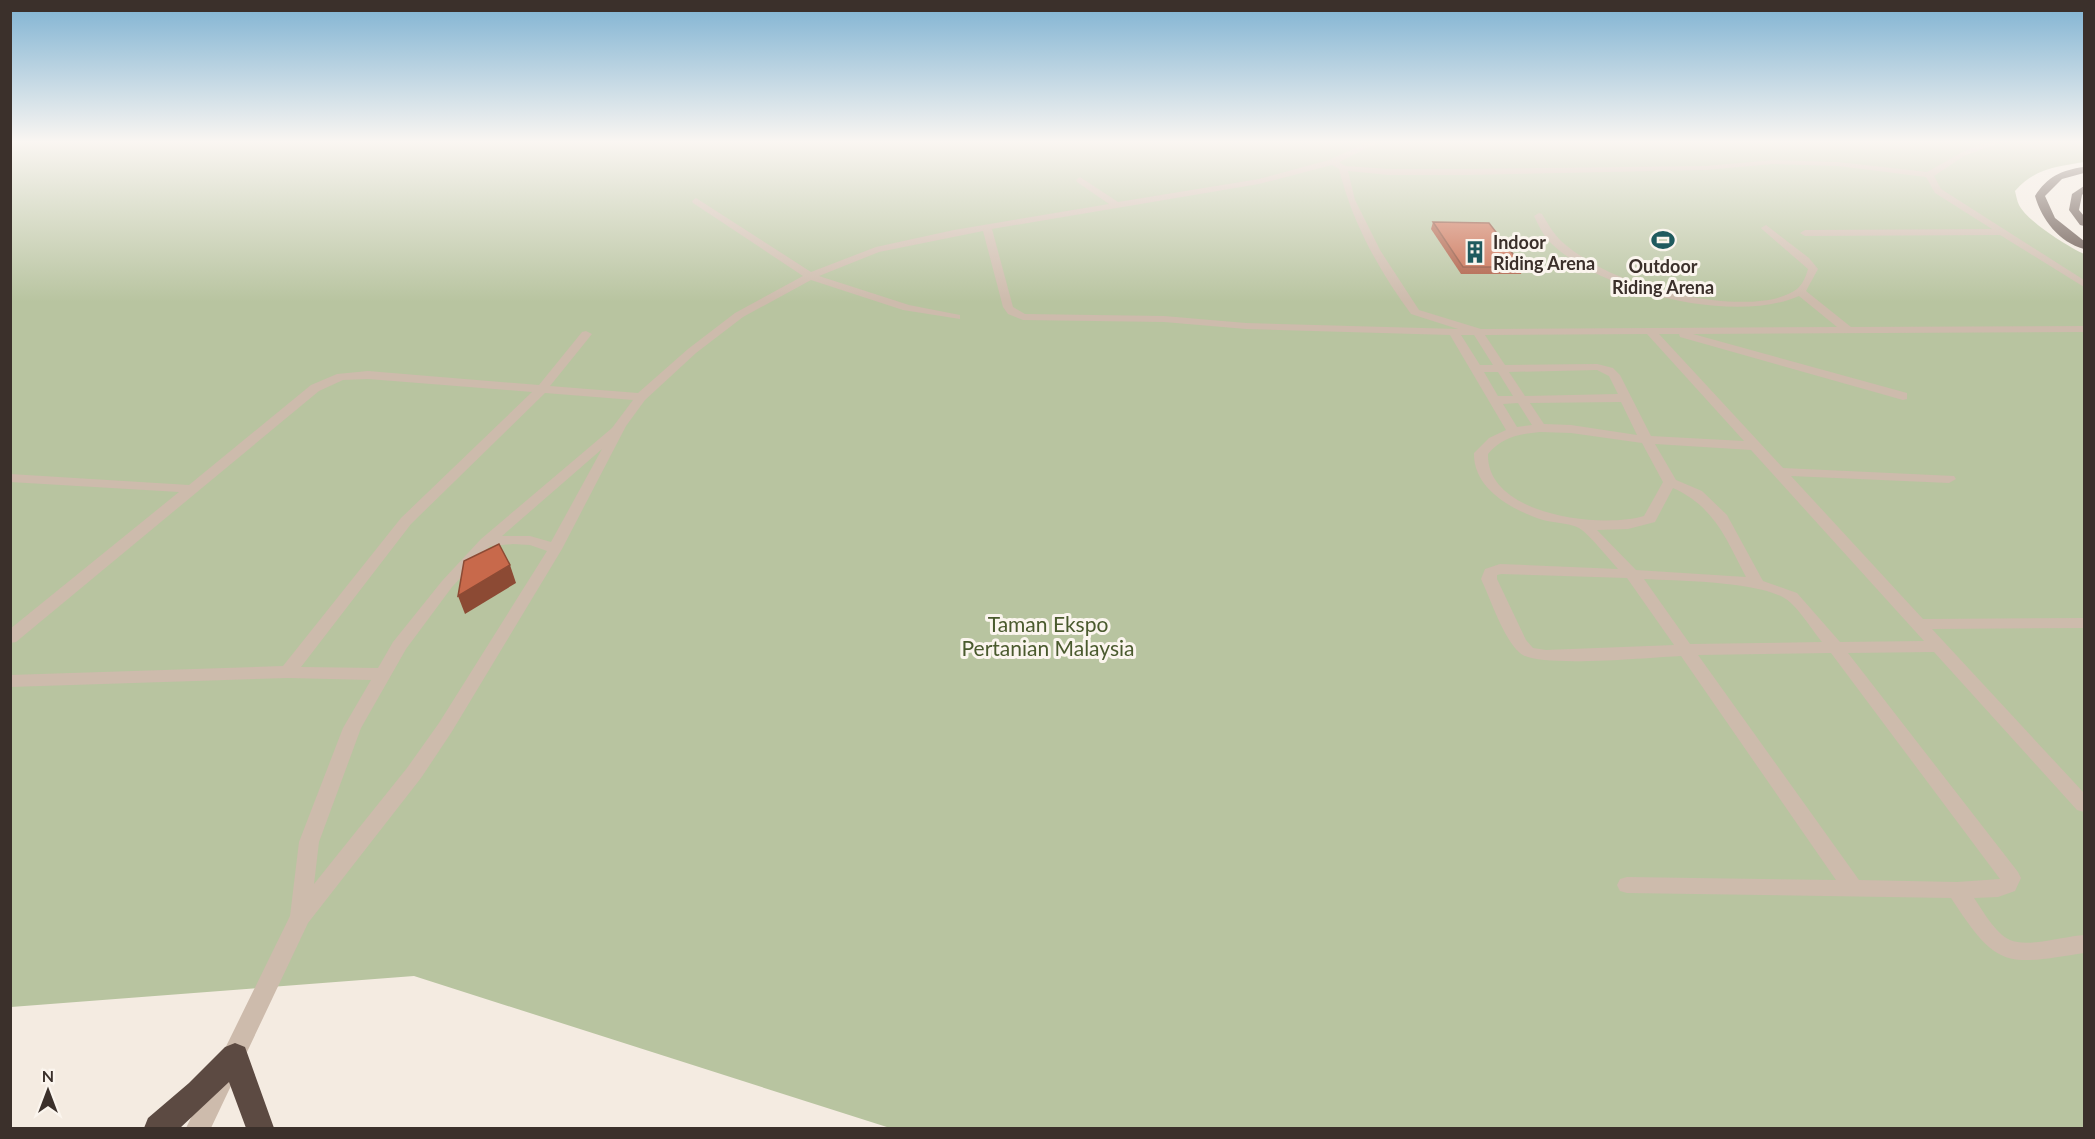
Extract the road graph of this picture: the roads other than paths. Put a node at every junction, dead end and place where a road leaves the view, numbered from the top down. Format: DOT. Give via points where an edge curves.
graph roads {
  1 [pos="1102,195"];
  2 [pos="1179,195"];
  3 [pos="1350,195"];
  4 [pos="1944,195"];
  5 [pos="2040,195"];
  6 [pos="2077,195"];
  7 [pos="696,201"];
  8 [pos="1118,206"];
  9 [pos="1539,216"];
  10 [pos="2085,223"];
  11 [pos="987,227"];
  12 [pos="1766,228"];
  13 [pos="2001,232"];
  14 [pos="1805,233"];
  15 [pos="2085,246"];
  16 [pos="810,276"];
  17 [pos="2085,284"];
  18 [pos="1800,292"];
  19 [pos="1415,312"];
  20 [pos="956,316"];
  21 [pos="1847,329"];
  22 [pos="2085,329"];
  23 [pos="1649,330"];
  24 [pos="1666,330"];
  25 [pos="1383,331"];
  26 [pos="1454,332"];
  27 [pos="1477,332"];
  28 [pos="586,334"];
  29 [pos="1476,369"];
  30 [pos="1500,369"];
  31 [pos="542,390"];
  32 [pos="1903,396"];
  33 [pos="641,397"];
  34 [pos="1625,398"];
  35 [pos="1494,400"];
  36 [pos="1522,400"];
  37 [pos="620,426"];
  38 [pos="1540,428"];
  39 [pos="1513,431"];
  40 [pos="1646,440"];
  41 [pos="1756,446"];
  42 [pos="1779,472"];
  43 [pos="10,478"];
  44 [pos="1949,479"];
  45 [pos="1670,483"];
  46 [pos="193,489"];
  47 [pos="1584,525"];
  48 [pos="486,542"];
  49 [pos="555,549"];
  50 [pos="1632,574"];
  51 [pos="1757,584"];
  52 [pos="2085,623"];
  53 [pos="1919,624"];
  54 [pos="10,639"];
  55 [pos="1939,646"];
  56 [pos="1836,647"];
  57 [pos="1686,650"];
  58 [pos="288,672"];
  59 [pos="381,674"];
  60 [pos="10,681"];
  61 [pos="2085,805"];
  62 [pos="1627,885"];
  63 [pos="1853,888"];
  64 [pos="1957,890"];
  65 [pos="300,916"];
  66 [pos="2085,944"];
  67 [pos="235,1056"];
  68 [pos="158,1128"];
  69 [pos="198,1128"];
  70 [pos="260,1128"];
  1 -- 8 [label="street"];
  2 -- 8 [label="street"];
  3 -- 19 [label="street" via="1375,250"];
  4 -- 13 [label="street"];
  5 -- 15 [label="highway" via="2044,214 2066,235"];
  6 -- 10 [label="highway" via="2074,210"];
  7 -- 16 [label="street"];
  8 -- 11 [label="street"];
  9 -- 18 [label="street" via="1551,236 1585,261 1622,281 1667,296 1748,303"];
  11 -- 16 [label="street" via="876,250"];
  11 -- 25 [label="street" via="1008,307 1023,317 1164,319"];
  12 -- 18 [label="street" via="1814,269"];
  13 -- 14 [label="street"];
  13 -- 17 [label="street"];
  16 -- 20 [label="street" via="908,308"];
  16 -- 33 [label="street" via="739,315"];
  18 -- 21 [label="street"];
  19 -- 25 [label="street"];
  19 -- 27 [label="street"];
  21 -- 22 [label="street"];
  21 -- 24 [label="street"];
  23 -- 24 [label="street"];
  23 -- 27 [label="street"];
  23 -- 41 [label="street"];
  24 -- 32 [label="street"];
  25 -- 26 [label="street"];
  26 -- 27 [label="street"];
  26 -- 29 [label="street"];
  27 -- 30 [label="street"];
  28 -- 31 [label="street"];
  29 -- 30 [label="street"];
  29 -- 35 [label="street"];
  30 -- 34 [label="street" via="1603,369 1614,375"];
  30 -- 36 [label="street"];
  31 -- 33 [label="street"];
  31 -- 46 [label="street" via="368,375 341,377 315,388"];
  31 -- 58 [label="street" via="406,521"];
  33 -- 37 [label="street"];
  34 -- 36 [label="street"];
  34 -- 40 [label="street"];
  35 -- 36 [label="street"];
  35 -- 39 [label="street"];
  36 -- 38 [label="street"];
  37 -- 48 [label="street"];
  37 -- 49 [label="street"];
  38 -- 39 [label="street"];
  38 -- 40 [label="street"];
  39 -- 47 [label="street" via="1492,440 1481,453 1481,469 1493,487 1516,503 1548,517"];
  40 -- 41 [label="street"];
  40 -- 45 [label="street"];
  41 -- 42 [label="street"];
  42 -- 44 [label="street"];
  42 -- 53 [label="street"];
  43 -- 46 [label="street"];
  45 -- 47 [label="street" via="1650,519 1627,526"];
  45 -- 51 [label="street" via="1697,494 1722,518"];
  46 -- 54 [label="street"];
  47 -- 50 [label="street"];
  48 -- 49 [label="street" via="526,539"];
  48 -- 59 [label="street" via="424,612"];
  49 -- 65 [label="street" via="414,773"];
  50 -- 51 [label="street"];
  50 -- 57 [label="street"];
  50 -- 57 [label="street" via="1500,569 1490,572 1489,579 1519,643 1528,652 1546,656"];
  51 -- 56 [label="street" via="1792,596"];
  52 -- 53 [label="street"];
  53 -- 55 [label="street"];
  55 -- 56 [label="street"];
  55 -- 61 [label="street"];
  56 -- 57 [label="street"];
  56 -- 64 [label="street" via="2011,878 2008,885 1998,889"];
  57 -- 63 [label="street"];
  58 -- 59 [label="street"];
  58 -- 60 [label="street"];
  59 -- 65 [label="street" via="352,728 309,842"];
  62 -- 63 [label="street"];
  63 -- 64 [label="street"];
  64 -- 66 [label="street" via="2005,949"];
  65 -- 67 [label="street"];
  67 -- 68 [label="highway"];
  67 -- 69 [label="street"];
  67 -- 70 [label="highway"];
}
